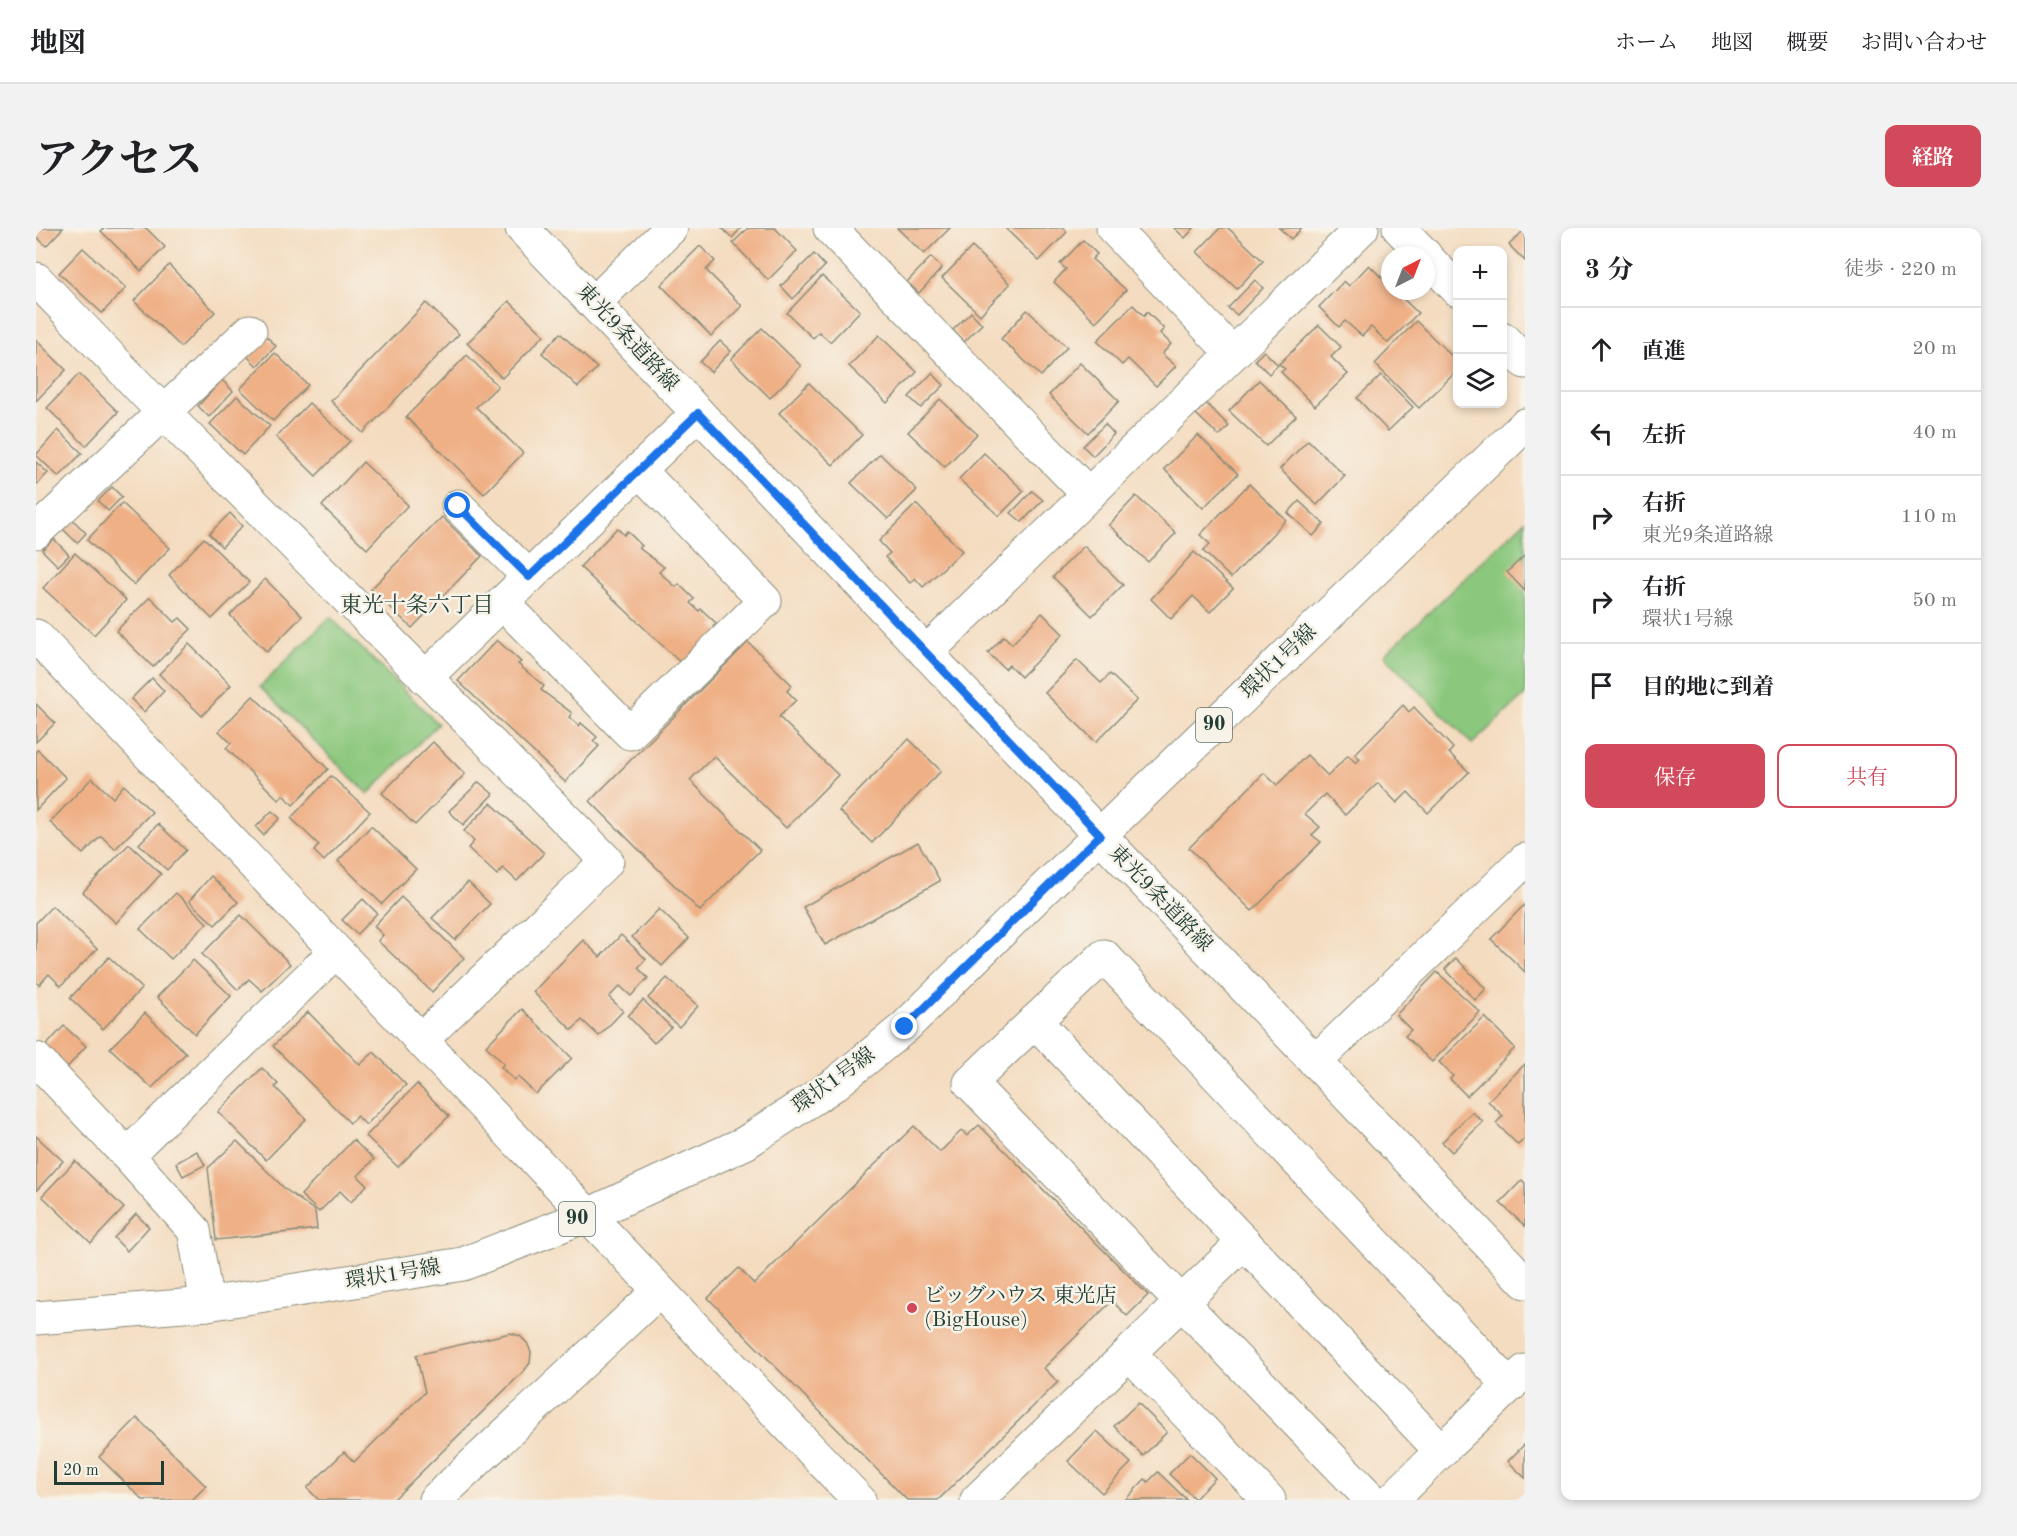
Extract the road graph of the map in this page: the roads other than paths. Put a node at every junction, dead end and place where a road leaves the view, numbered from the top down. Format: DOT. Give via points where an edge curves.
graph roads {
  1 [pos="522,228"];
  2 [pos="671,228"];
  3 [pos="830,228"];
  4 [pos="1113,228"];
  5 [pos="1362,228"];
  6 [pos="1399,228"];
  7 [pos="1416,246"];
  8 [pos="1435,266"];
  9 [pos="36,279"];
  10 [pos="1453,285"];
  11 [pos="594,303"];
  12 [pos="250,331"];
  13 [pos="1507,342"];
  14 [pos="1232,353"];
  15 [pos="1525,362"];
  16 [pos="163,412"];
  17 [pos="698,413"];
  18 [pos="1525,425"];
  19 [pos="639,470"];
  20 [pos="1089,495"];
  21 [pos="458,506"];
  22 [pos="36,532"];
  23 [pos="529,577"];
  24 [pos="502,603"];
  25 [pos="36,636"];
  26 [pos="926,653"];
  27 [pos="425,678"];
  28 [pos="1100,835"];
  29 [pos="1525,860"];
  30 [pos="336,952"];
  31 [pos="1035,1021"];
  32 [pos="420,1041"];
  33 [pos="36,1059"];
  34 [pos="1315,1062"];
  35 [pos="128,1155"];
  36 [pos="588,1215"];
  37 [pos="1244,1242"];
  38 [pos="1525,1282"];
  39 [pos="659,1291"];
  40 [pos="1182,1303"];
  41 [pos="207,1304"];
  42 [pos="36,1318"];
  43 [pos="1130,1354"];
  44 [pos="1517,1379"];
  45 [pos="1442,1451"];
  46 [pos="438,1499"];
  47 [pos="859,1500"];
  48 [pos="977,1500"];
  49 [pos="1269,1500"];
  50 [pos="1372,1500"];
  51 [pos="1392,1500"];
  1 -- 11 [label="street, 東光9条道路線"];
  2 -- 11 [label="street"];
  3 -- 20 [label="street"];
  4 -- 14 [label="street"];
  5 -- 14 [label="street"];
  6 -- 7 [label="street"];
  8 -- 10 [label="street"];
  9 -- 16 [label="street"];
  11 -- 17 [label="street, 東光9条道路線"];
  12 -- 16 [label="street"];
  13 -- 15 [label="street"];
  14 -- 20 [label="street"];
  16 -- 22 [label="street"];
  16 -- 27 [label="street"];
  17 -- 19 [label="street"];
  17 -- 26 [label="street, 東光9条道路線"];
  18 -- 28 [label="street, 環状1号線 / 90"];
  19 -- 23 [label="street"];
  19 -- 24 [label="street" via="765,601 630,733"];
  20 -- 26 [label="street"];
  21 -- 23 [label="street"];
  23 -- 24 [label="street"];
  24 -- 27 [label="street"];
  25 -- 30 [label="street"];
  26 -- 28 [label="street, 東光9条道路線"];
  27 -- 32 [label="street" via="607,861"];
  28 -- 34 [label="street, 東光9条道路線"];
  28 -- 36 [label="street, 環状1号線 / 90" via="905,1027 835,1084 745,1143"];
  29 -- 34 [label="street"];
  30 -- 32 [label="street"];
  30 -- 35 [label="street"];
  31 -- 37 [label="street"];
  31 -- 40 [label="street" via="970,1083"];
  31 -- 44 [label="street" via="1104,956"];
  32 -- 36 [label="street"];
  33 -- 35 [label="street"];
  34 -- 38 [label="street, 東光9条道路線"];
  35 -- 41 [label="street" via="194,1230"];
  36 -- 39 [label="street"];
  36 -- 41 [label="street, 環状1号線 / 90" via="464,1264"];
  37 -- 40 [label="street"];
  37 -- 45 [label="street"];
  39 -- 46 [label="street"];
  39 -- 47 [label="street"];
  40 -- 43 [label="street"];
  40 -- 50 [label="street"];
  41 -- 42 [label="street, 環状1号線 / 90"];
  43 -- 48 [label="street"];
  43 -- 49 [label="street"];
  44 -- 45 [label="street"];
  45 -- 51 [label="street"];
}
